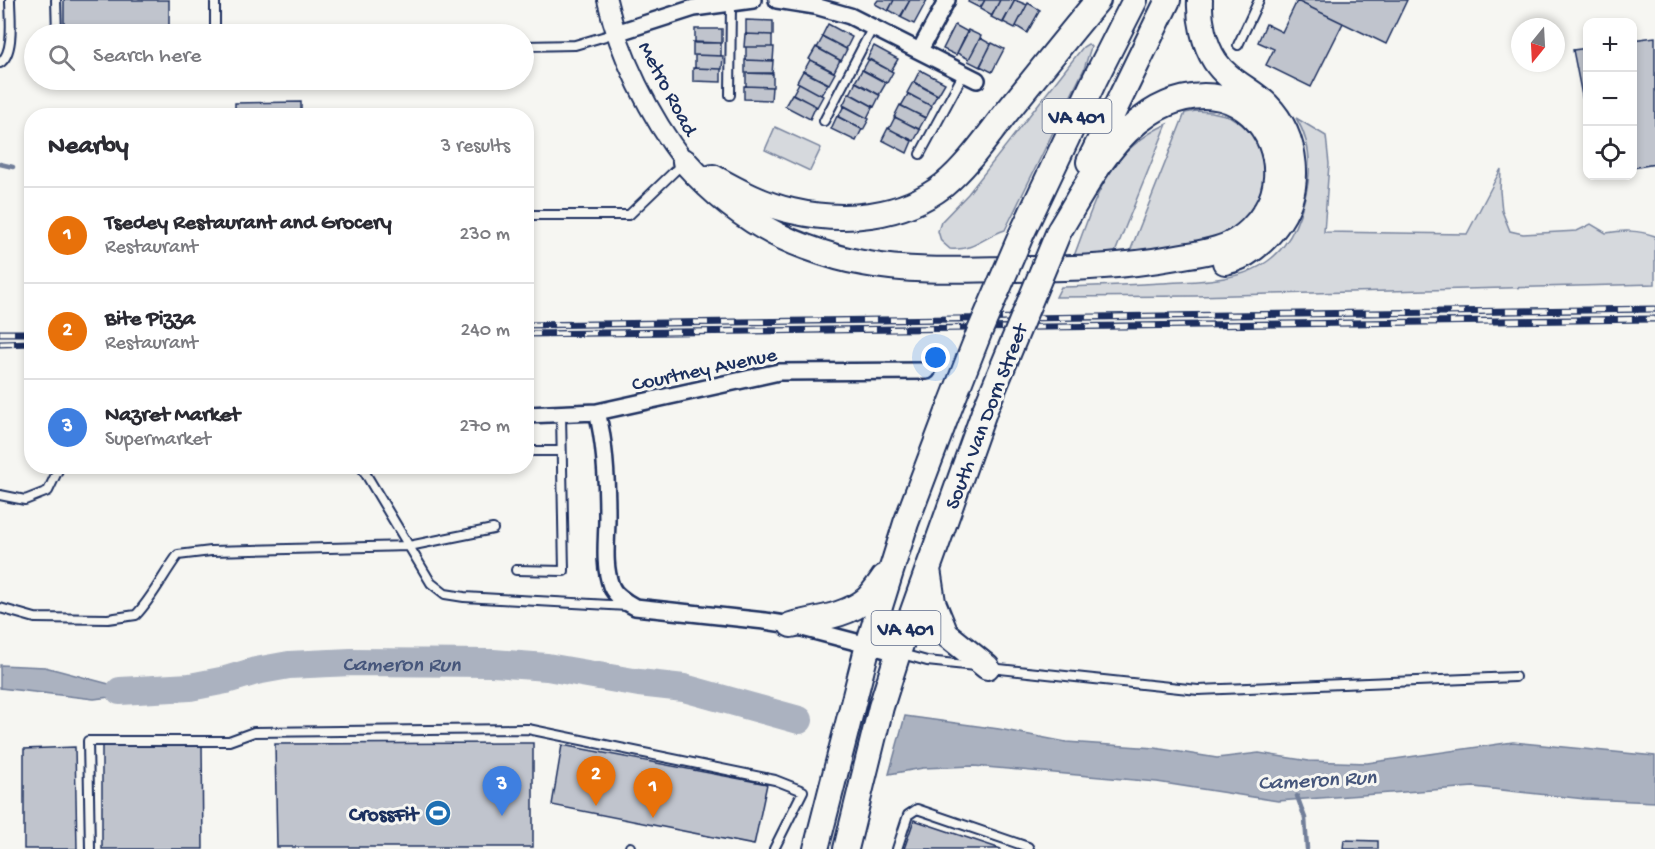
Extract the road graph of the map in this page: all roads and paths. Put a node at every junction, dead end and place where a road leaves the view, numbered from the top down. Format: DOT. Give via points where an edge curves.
graph roads {
  1 [pos="10,0"];
  2 [pos="56,0"];
  3 [pos="215,0"];
  4 [pos="607,0"];
  5 [pos="753,0"];
  6 [pos="777,0"];
  7 [pos="947,0"];
  8 [pos="1098,0"];
  9 [pos="1134,0"];
  10 [pos="1168,0"];
  11 [pos="1200,0"];
  12 [pos="1259,0"];
  13 [pos="731,3"];
  14 [pos="695,4"];
  15 [pos="57,24"];
  16 [pos="215,24"];
  17 [pos="873,27"];
  18 [pos="616,33"];
  19 [pos="1238,45"];
  20 [pos="534,46"];
  21 [pos="920,50"];
  22 [pos="0,63"];
  23 [pos="971,76"];
  24 [pos="730,95"];
  25 [pos="824,121"];
  26 [pos="920,154"];
  27 [pos="685,162"];
  28 [pos="534,215"];
  29 [pos="1059,231"];
  30 [pos="1133,265"];
  31 [pos="927,371"];
  32 [pos="597,412"];
  33 [pos="561,414"];
  34 [pos="534,415"];
  35 [pos="534,451"];
  36 [pos="561,451"];
  37 [pos="56,474"];
  38 [pos="366,474"];
  39 [pos="0,495"];
  40 [pos="493,529"];
  41 [pos="409,546"];
  42 [pos="894,562"];
  43 [pos="928,567"];
  44 [pos="516,570"];
  45 [pos="635,607"];
  46 [pos="0,608"];
  47 [pos="790,625"];
  48 [pos="868,645"];
  49 [pos="897,653"];
  50 [pos="987,668"];
  51 [pos="1515,677"];
  52 [pos="90,849"];
  53 [pos="774,849"];
  54 [pos="816,849"];
  55 [pos="846,849"];
  56 [pos="897,849"];
  57 [pos="1029,849"];
  1 -- 22 [label="lane" via="10,46"];
  2 -- 15 [label="lane"];
  3 -- 16 [label="lane"];
  4 -- 18 [label="street, Metro Road"];
  5 -- 13 [label="street"];
  6 -- 17 [label="street" via="831,10"];
  7 -- 21 [label="street"];
  8 -- 27 [label="main road" via="969,159 944,184 904,207 864,217 791,211 740,192"];
  9 -- 42 [label="main road, South Van Dorn Street / VA 401, bridge" via="979,333 921,478"];
  10 -- 29 [label="main road, South Van Dorn Street / VA 401" via="1094,149"];
  11 -- 30 [label="main road" via="1201,22 1215,61 1281,121 1294,158 1292,192 1281,221 1246,254 1201,266"];
  12 -- 19 [label="lane"];
  13 -- 14 [label="street"];
  13 -- 24 [label="lane"];
  14 -- 18 [label="street"];
  17 -- 21 [label="street"];
  17 -- 25 [label="lane"];
  18 -- 20 [label="lane" via="575,45"];
  18 -- 27 [label="street, Metro Road" via="659,124"];
  21 -- 23 [label="street"];
  23 -- 26 [label="lane"];
  27 -- 28 [label="lane" via="629,215"];
  27 -- 30 [label="main road" via="719,196 752,220 803,246 863,263 939,270"];
  29 -- 30 [label="main road" via="1114,144 1151,112 1173,102 1209,96 1223,98 1254,117 1265,132 1277,165 1277,181 1266,212 1231,244"];
  29 -- 43 [label="main road, South Van Dorn Street / VA 401, bridge" via="984,412"];
  31 -- 32 [label="street, Courtney Avenue" via="779,372"];
  32 -- 33 [label="street, Courtney Avenue"];
  32 -- 45 [label="street" via="603,435 606,567 612,589"];
  33 -- 34 [label="street, Courtney Avenue"];
  33 -- 36 [label="lane"];
  35 -- 36 [label="lane"];
  36 -- 44 [label="lane" via="564,571"];
  37 -- 39 [label="lane" via="48,491 25,500"];
  38 -- 41 [label="lane"];
  40 -- 41 [label="lane"];
  41 -- 45 [label="lane" via="431,583 445,594"];
  41 -- 46 [label="lane" via="211,550 178,555 136,615 108,619 35,618"];
  42 -- 47 [label="main road" via="860,604 834,615"];
  42 -- 48 [label="main road, South Van Dorn Street / VA 401"];
  43 -- 49 [label="main road, South Van Dorn Street / VA 401"];
  43 -- 50 [label="main road" via="933,602 946,634"];
  45 -- 47 [label="street"];
  47 -- 48 [label="street"];
  48 -- 49 [label="street"];
  48 -- 54 [label="main road, South Van Dorn Street / VA 401"];
  49 -- 50 [label="lane"];
  49 -- 55 [label="main road, South Van Dorn Street / VA 401"];
  50 -- 51 [label="lane" via="1198,690"];
  52 -- 53 [label="lane" via="88,741 229,741 254,732 528,729 775,780 803,791"];
  56 -- 57 [label="lane" via="908,815 917,809"];
}
